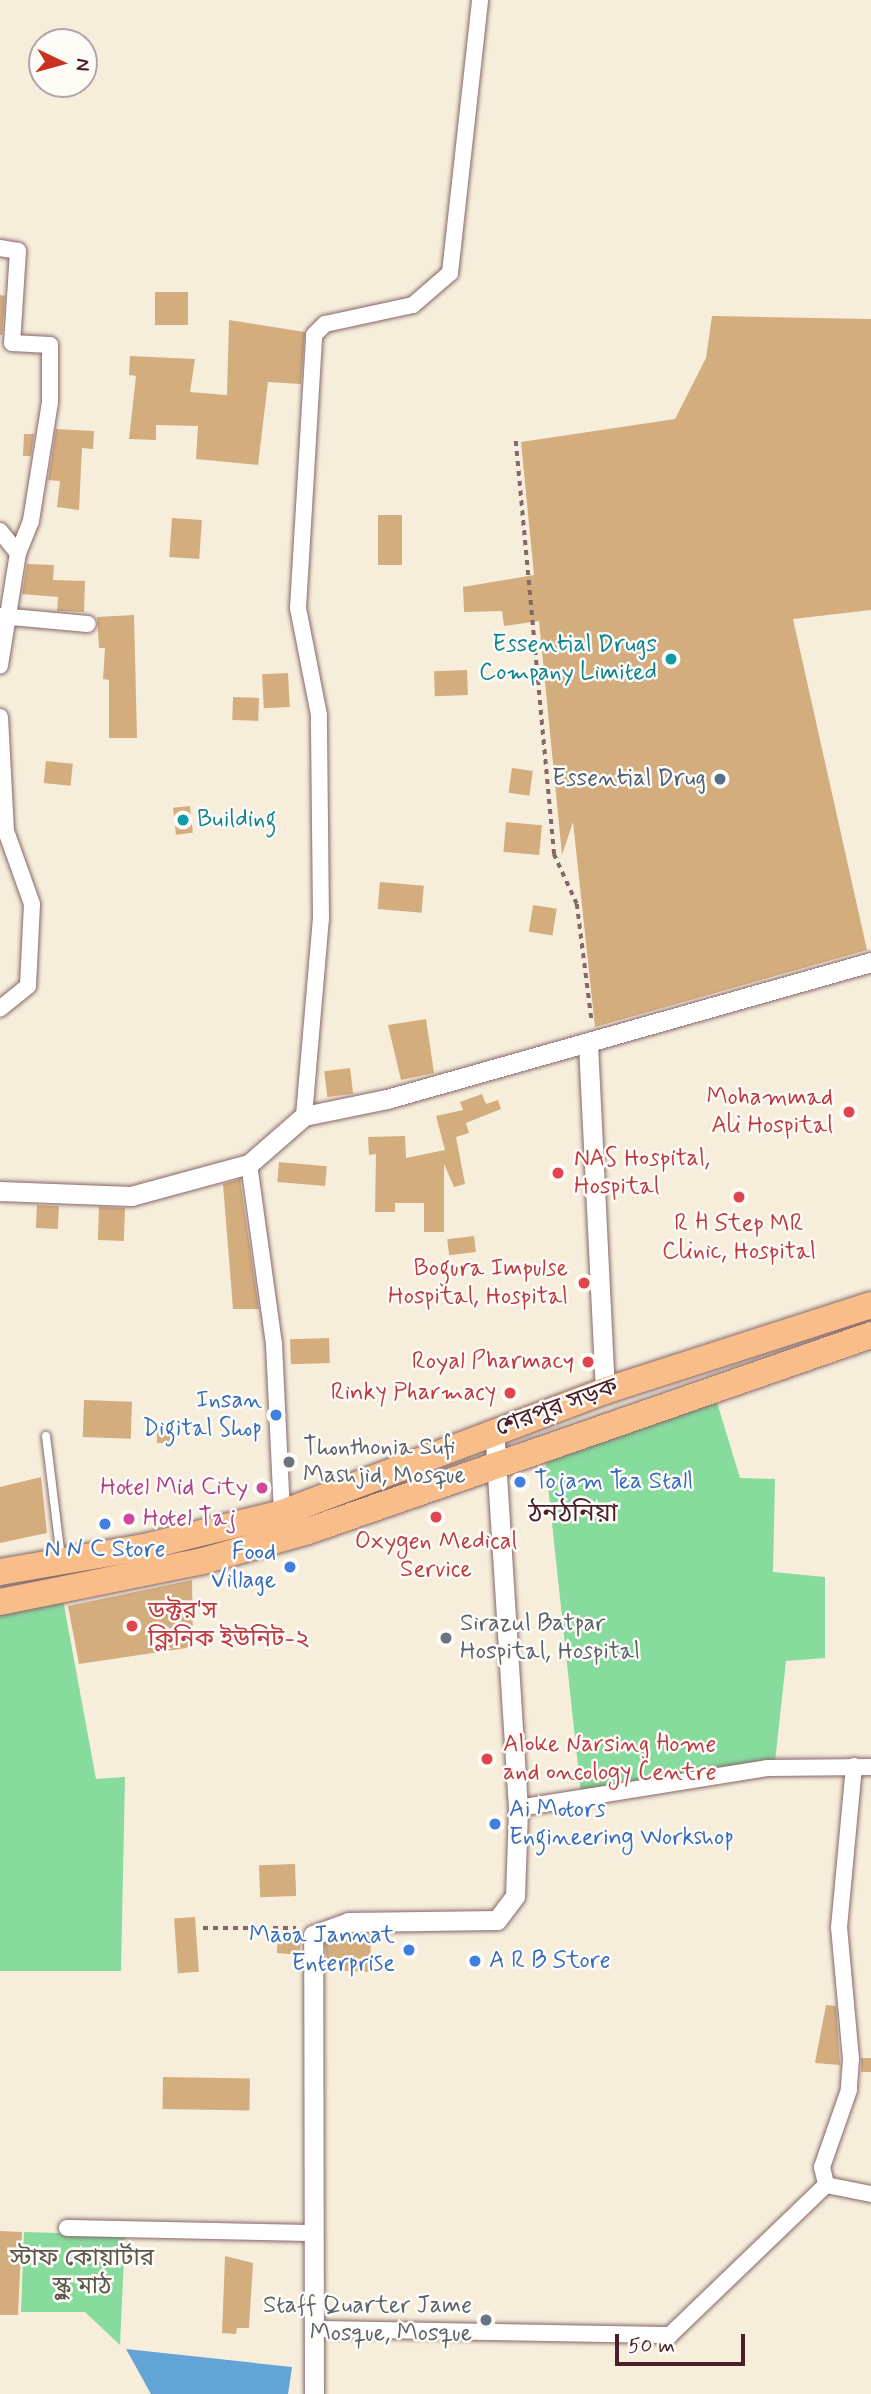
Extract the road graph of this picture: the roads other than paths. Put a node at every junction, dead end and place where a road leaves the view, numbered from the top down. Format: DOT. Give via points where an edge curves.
graph roads {
  1 [pos="480,0"];
  2 [pos="0,248"];
  3 [pos="0,531"];
  4 [pos="18,552"];
  5 [pos="2,616"];
  6 [pos="88,624"];
  7 [pos="0,666"];
  8 [pos="0,717"];
  9 [pos="871,962"];
  10 [pos="0,1009"];
  11 [pos="591,1043"];
  12 [pos="304,1116"];
  13 [pos="249,1164"];
  14 [pos="0,1191"];
  15 [pos="871,1305"];
  16 [pos="871,1335"];
  17 [pos="604,1391"];
  18 [pos="494,1431"];
  19 [pos="47,1436"];
  20 [pos="494,1464"];
  21 [pos="282,1513"];
  22 [pos="61,1561"];
  23 [pos="0,1572"];
  24 [pos="0,1602"];
  25 [pos="853,1766"];
  26 [pos="871,1767"];
  27 [pos="517,1808"];
  28 [pos="826,2185"];
  29 [pos="871,2194"];
  30 [pos="67,2228"];
  31 [pos="313,2233"];
  32 [pos="314,2329"];
  33 [pos="314,2394"];
  1 -- 12 [label="street" via="450,273 413,305 325,324 314,335 298,608 319,715 321,919"];
  2 -- 4 [label="street" via="18,251 12,342 50,345 50,402 31,521"];
  3 -- 4 [label="street"];
  4 -- 5 [label="street"];
  5 -- 6 [label="street"];
  5 -- 7 [label="street"];
  8 -- 10 [label="street" via="6,831 32,904 28,986"];
  9 -- 11 [label="street"];
  11 -- 12 [label="street"];
  11 -- 17 [label="street"];
  12 -- 13 [label="street"];
  13 -- 14 [label="street" via="131,1196"];
  13 -- 21 [label="street" via="274,1343"];
  15 -- 17 [label="highway, শেরপুর সড়ক"];
  16 -- 20 [label="highway, শেরপুর সড়ক"];
  17 -- 18 [label="highway, শেরপুর সড়ক"];
  18 -- 20 [label="street"];
  18 -- 21 [label="highway, শেরপুর সড়ক"];
  19 -- 22 [label="lane"];
  20 -- 24 [label="highway, শেরপুর সড়ক" via="203,1562"];
  20 -- 27 [label="street"];
  21 -- 22 [label="highway, শেরপুর সড়ক"];
  22 -- 23 [label="highway, শেরপুর সড়ক"];
  25 -- 26 [label="street"];
  25 -- 27 [label="street" via="767,1768"];
  25 -- 28 [label="street" via="839,1927 851,2058 849,2090 822,2167"];
  27 -- 31 [label="street" via="515,1896 497,1920 319,1928 311,1950 318,2102"];
  28 -- 29 [label="street"];
  28 -- 32 [label="street" via="670,2335"];
  30 -- 31 [label="street"];
  31 -- 32 [label="street"];
  32 -- 33 [label="street"];
}
